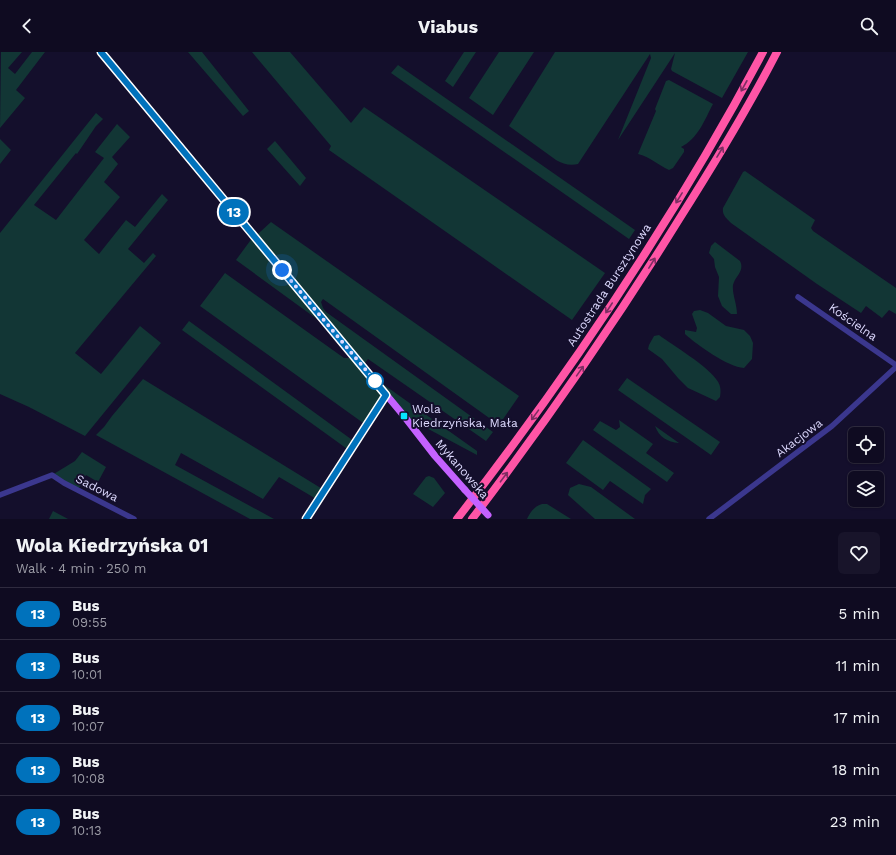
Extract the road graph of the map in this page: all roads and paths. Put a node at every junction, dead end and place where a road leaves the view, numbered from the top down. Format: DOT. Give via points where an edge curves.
graph roads {
  1 [pos="101,52"];
  2 [pos="763,52"];
  3 [pos="777,52"];
  4 [pos="798,296"];
  5 [pos="896,366"];
  6 [pos="386,395"];
  7 [pos="0,495"];
  8 [pos="490,517"];
  9 [pos="134,519"];
  10 [pos="306,519"];
  11 [pos="457,519"];
  12 [pos="472,519"];
  13 [pos="709,519"];
  1 -- 6 [label="main road, Mykanowska"];
  2 -- 11 [label="highway, Autostrada Bursztynowa, one-way" via="686,187 610,306 534,416"];
  12 -- 3 [label="highway, Autostrada Bursztynowa, one-way" via="548,417 631,296 698,189"];
  4 -- 5 [label="street, Kościelna"];
  5 -- 13 [label="street, Akacjowa" via="832,426"];
  6 -- 8 [label="main road, Mykanowska, bridge" via="435,456"];
  6 -- 10 [label="street"];
  7 -- 9 [label="street, Sadowa" via="52,475"];
}
